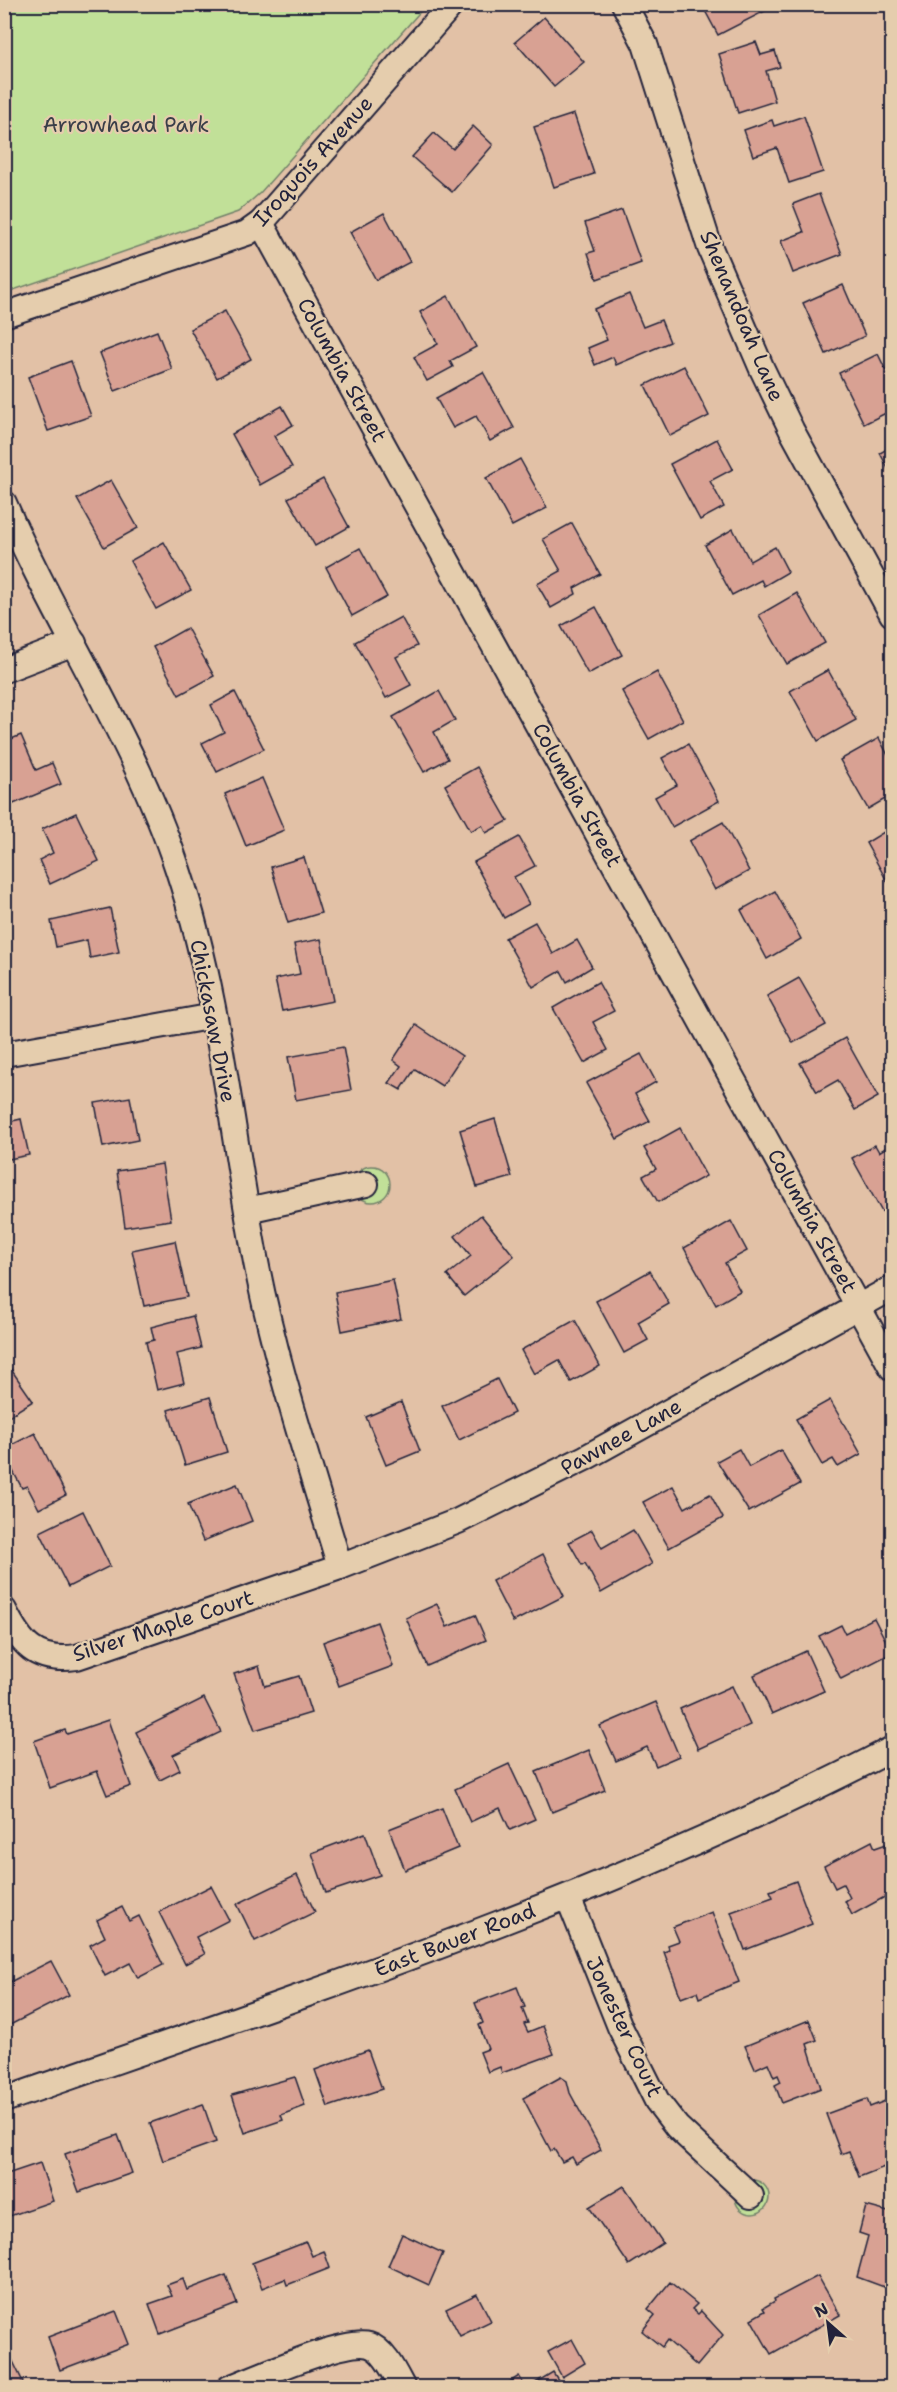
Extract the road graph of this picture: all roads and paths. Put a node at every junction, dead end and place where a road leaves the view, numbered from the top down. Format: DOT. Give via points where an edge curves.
graph roads {
  1 [pos="452,4"];
  2 [pos="624,4"];
  3 [pos="261,223"];
  4 [pos="4,315"];
  5 [pos="4,503"];
  6 [pos="892,614"];
  7 [pos="74,643"];
  8 [pos="4,669"];
  9 [pos="214,1016"];
  10 [pos="4,1054"];
  11 [pos="366,1184"];
  12 [pos="247,1210"];
  13 [pos="892,1288"];
  14 [pos="859,1306"];
  15 [pos="892,1368"];
  16 [pos="340,1566"];
  17 [pos="4,1610"];
  18 [pos="892,1749"];
  19 [pos="568,1898"];
  20 [pos="4,2100"];
  21 [pos="751,2196"];
  22 [pos="229,2388"];
  23 [pos="403,2388"];
  1 -- 3 [label="street, Iroquois Avenue"];
  2 -- 6 [label="street, Shenandoah Lane" via="645,44 714,259 762,369"];
  3 -- 4 [label="street, Iroquois Avenue" via="247,233"];
  3 -- 14 [label="street, Columbia Street"];
  5 -- 7 [label="street, Chickasaw Drive" via="26,555"];
  7 -- 8 [label="street"];
  7 -- 9 [label="street, Chickasaw Drive" via="159,816 191,911"];
  9 -- 10 [label="street"];
  9 -- 12 [label="street, Chickasaw Drive"];
  11 -- 12 [label="street"];
  12 -- 16 [label="street, Chickasaw Drive" via="291,1405"];
  13 -- 14 [label="street, Pawnee Lane"];
  14 -- 15 [label="street, Columbia Street"];
  14 -- 16 [label="street, Pawnee Lane" via="518,1493 409,1542"];
  16 -- 17 [label="street, Silver Maple Court" via="59,1660 26,1646"];
  18 -- 19 [label="street, East Bauer Road" via="817,1788"];
  19 -- 20 [label="street, East Bauer Road" via="414,1957"];
  19 -- 21 [label="street, Jonester Court" via="620,2027 657,2101 677,2127"];
  22 -- 23 [label="street" via="356,2344 371,2345 381,2354"];
}
